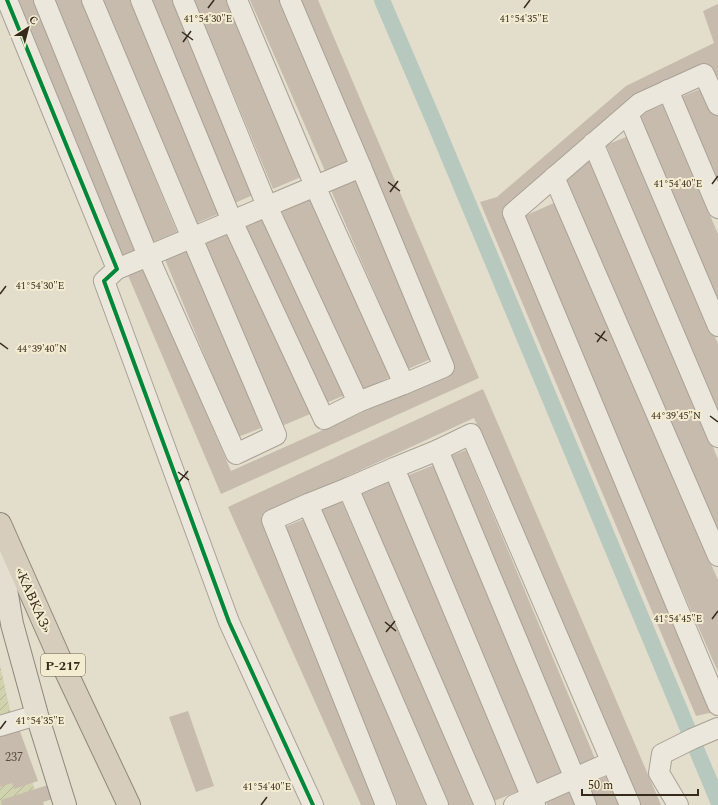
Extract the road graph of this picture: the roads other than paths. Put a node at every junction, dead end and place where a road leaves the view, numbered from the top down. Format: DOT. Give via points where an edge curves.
graph roads {
  1 [pos="7,0"];
  2 [pos="44,0"];
  3 [pos="92,0"];
  4 [pos="141,0"];
  5 [pos="182,0"];
  6 [pos="237,0"];
  7 [pos="290,0"];
  8 [pos="668,90"];
  9 [pos="718,105"];
  10 [pos="628,114"];
  11 [pos="593,143"];
  12 [pos="361,167"];
  13 [pos="554,177"];
  14 [pos="315,186"];
  15 [pos="267,206"];
  16 [pos="718,208"];
  17 [pos="232,221"];
  18 [pos="192,238"];
  19 [pos="148,256"];
  20 [pos="117,269"];
  21 [pos="718,326"];
  22 [pos="404,384"];
  23 [pos="358,402"];
  24 [pos="718,437"];
  25 [pos="438,450"];
  26 [pos="394,468"];
  27 [pos="348,488"];
  28 [pos="308,504"];
  29 [pos="0,524"];
  30 [pos="0,554"];
  31 [pos="718,556"];
  32 [pos="716,692"];
  33 [pos="37,715"];
  34 [pos="0,726"];
  35 [pos="718,728"];
  36 [pos="611,762"];
  37 [pos="575,778"];
  38 [pos="527,802"];
  39 [pos="65,805"];
  40 [pos="129,805"];
  41 [pos="313,805"];
  42 [pos="386,805"];
  43 [pos="438,805"];
  44 [pos="485,805"];
  45 [pos="586,805"];
  46 [pos="630,805"];
  47 [pos="678,805"];
  1 -- 20 [label="street"];
  2 -- 19 [label="street"];
  3 -- 18 [label="street"];
  4 -- 17 [label="street"];
  5 -- 15 [label="street"];
  6 -- 14 [label="street"];
  7 -- 12 [label="street"];
  8 -- 9 [label="street" via="704,74"];
  8 -- 10 [label="street" via="640,103"];
  8 -- 16 [label="street"];
  10 -- 11 [label="street"];
  10 -- 21 [label="street"];
  11 -- 13 [label="street"];
  11 -- 24 [label="street"];
  12 -- 14 [label="street"];
  12 -- 22 [label="street" via="444,367"];
  13 -- 31 [label="street"];
  13 -- 32 [label="street" via="513,213"];
  14 -- 15 [label="street"];
  14 -- 22 [label="street"];
  15 -- 17 [label="street"];
  15 -- 23 [label="street"];
  17 -- 18 [label="street"];
  17 -- 23 [label="street" via="324,419"];
  18 -- 19 [label="street"];
  18 -- 19 [label="street" via="276,435 236,454"];
  19 -- 20 [label="street"];
  20 -- 41 [label="street" via="104,281 117,318 229,622"];
  22 -- 23 [label="street"];
  25 -- 26 [label="street"];
  25 -- 36 [label="street" via="471,434"];
  25 -- 37 [label="street"];
  26 -- 27 [label="street"];
  26 -- 38 [label="street"];
  27 -- 28 [label="street"];
  27 -- 44 [label="street"];
  28 -- 42 [label="street" via="272,520"];
  28 -- 43 [label="street"];
  29 -- 40 [label="highway, «КАВКАЗ» / Р-217"];
  30 -- 33 [label="main road" via="12,624"];
  33 -- 34 [label="street"];
  33 -- 39 [label="main road"];
  35 -- 47 [label="street" via="662,754 659,773"];
  36 -- 37 [label="street"];
  36 -- 46 [label="street"];
  37 -- 38 [label="street"];
  37 -- 45 [label="street"];
}
